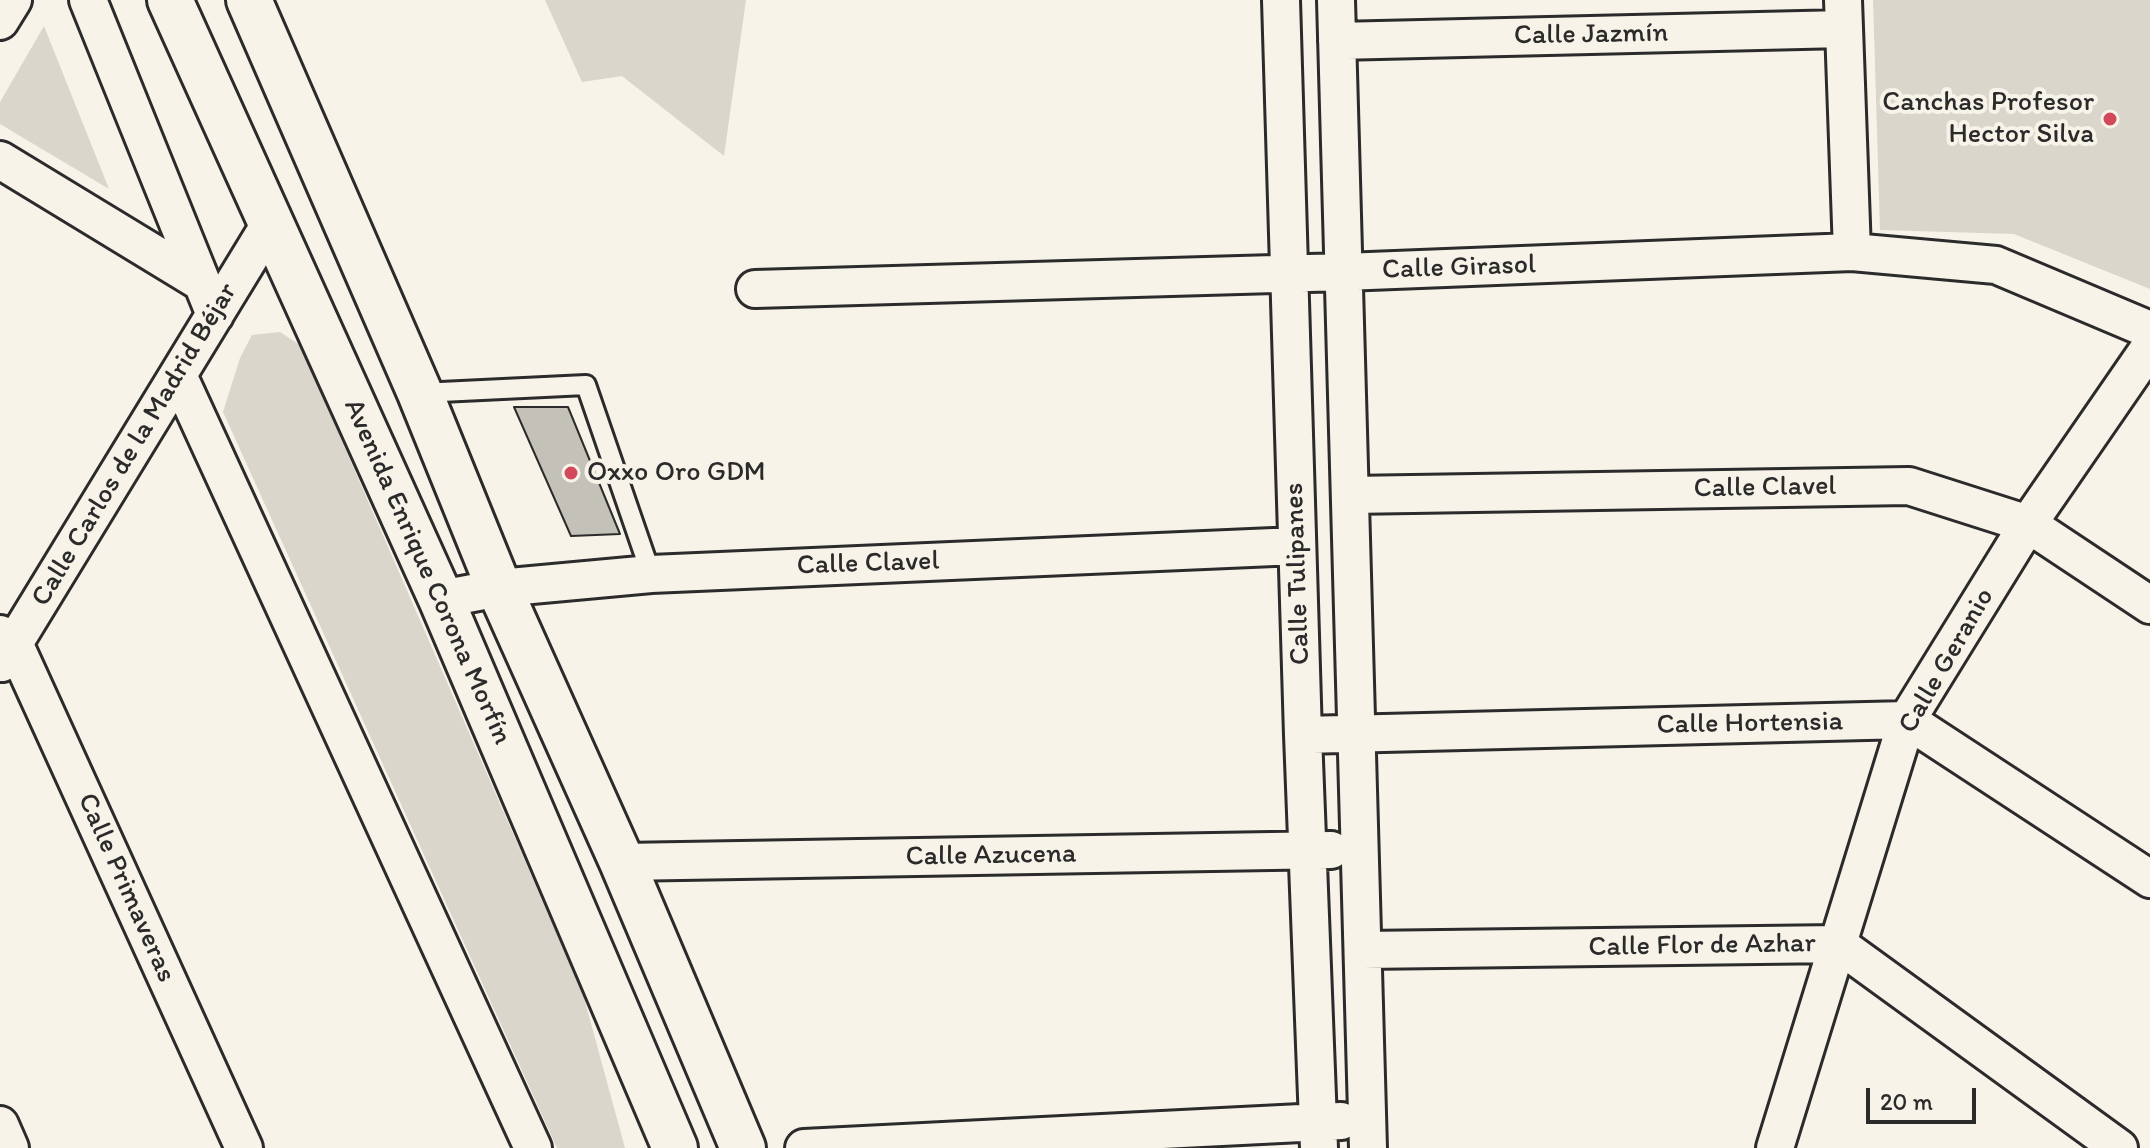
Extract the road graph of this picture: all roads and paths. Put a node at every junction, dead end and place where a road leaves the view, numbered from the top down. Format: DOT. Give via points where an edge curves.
graph roads {
  1 [pos="13,0"];
  2 [pos="88,0"];
  3 [pos="170,0"];
  4 [pos="249,0"];
  5 [pos="1281,0"];
  6 [pos="1336,0"];
  7 [pos="1843,15"];
  8 [pos="0,21"];
  9 [pos="1337,41"];
  10 [pos="0,160"];
  11 [pos="270,224"];
  12 [pos="1852,252"];
  13 [pos="1344,272"];
  14 [pos="1290,274"];
  15 [pos="199,281"];
  16 [pos="755,289"];
  17 [pos="215,315"];
  18 [pos="2150,330"];
  19 [pos="2150,347"];
  20 [pos="178,375"];
  21 [pos="420,393"];
  22 [pos="1350,495"];
  23 [pos="2028,524"];
  24 [pos="1297,546"];
  25 [pos="651,574"];
  26 [pos="499,588"];
  27 [pos="441,599"];
  28 [pos="2150,605"];
  29 [pos="5,648"];
  30 [pos="1907,720"];
  31 [pos="1357,734"];
  32 [pos="1303,735"];
  33 [pos="1360,849"];
  34 [pos="1307,850"];
  35 [pos="622,862"];
  36 [pos="2150,879"];
  37 [pos="1838,944"];
  38 [pos="1363,950"];
  39 [pos="0,1125"];
  40 [pos="1368,1134"];
  41 [pos="1318,1136"];
  42 [pos="10,1148"];
  43 [pos="244,1148"];
  44 [pos="533,1148"];
  45 [pos="675,1148"];
  46 [pos="743,1148"];
  47 [pos="804,1148"];
  48 [pos="1775,1148"];
  49 [pos="2119,1148"];
  1 -- 8 [label="street"];
  2 -- 15 [label="street"];
  3 -- 11 [label="main road, Avenida Enrique Corona Morfín"];
  4 -- 21 [label="main road"];
  5 -- 14 [label="street, Calle Tulipanes"];
  6 -- 9 [label="street, Calle Tulipanes"];
  7 -- 9 [label="street, Calle Jazmín"];
  7 -- 12 [label="street"];
  9 -- 13 [label="street, Calle Tulipanes"];
  10 -- 15 [label="street"];
  11 -- 17 [label="street, Calle Carlos de la Madrid Béjar"];
  11 -- 27 [label="main road, Avenida Enrique Corona Morfín"];
  12 -- 13 [label="street, Calle Girasol"];
  12 -- 18 [label="street, Calle Girasol" via="1996,265"];
  13 -- 14 [label="street, Calle Girasol"];
  13 -- 22 [label="street, Calle Tulipanes"];
  14 -- 16 [label="street, Calle Girasol"];
  14 -- 24 [label="street, Calle Tulipanes"];
  15 -- 17 [label="street"];
  17 -- 20 [label="street, Calle Carlos de la Madrid Béjar"];
  19 -- 23 [label="street, Calle Geranio"];
  20 -- 29 [label="street, Calle Carlos de la Madrid Béjar"];
  20 -- 44 [label="street"];
  21 -- 25 [label="lane" via="586,385"];
  21 -- 26 [label="main road"];
  22 -- 23 [label="street, Calle Clavel" via="1909,486"];
  22 -- 31 [label="street, Calle Tulipanes"];
  23 -- 28 [label="street, Calle Clavel"];
  23 -- 30 [label="street, Calle Geranio"];
  24 -- 25 [label="street, Calle Clavel"];
  24 -- 32 [label="street, Calle Tulipanes"];
  25 -- 26 [label="street, Calle Clavel"];
  26 -- 27 [label="street, Calle Clavel"];
  26 -- 35 [label="main road"];
  27 -- 45 [label="main road, Avenida Enrique Corona Morfín"];
  29 -- 43 [label="street, Calle Primaveras"];
  30 -- 31 [label="street, Calle Hortensia"];
  30 -- 36 [label="street"];
  30 -- 37 [label="street, Calle Geranio"];
  31 -- 32 [label="street, Calle Hortensia"];
  31 -- 33 [label="street, Calle Tulipanes"];
  32 -- 34 [label="street, Calle Tulipanes"];
  33 -- 34 [label="street, Calle Azucena"];
  33 -- 38 [label="street, Calle Tulipanes"];
  34 -- 35 [label="street, Calle Azucena"];
  34 -- 41 [label="street, Calle Tulipanes"];
  35 -- 46 [label="main road"];
  37 -- 38 [label="street, Calle Flor de Azhar"];
  37 -- 48 [label="street, Calle Geranio"];
  37 -- 49 [label="street, Calle Flor de Azhar"];
  38 -- 40 [label="street, Calle Tulipanes"];
  39 -- 42 [label="street"];
  40 -- 41 [label="street"];
  41 -- 47 [label="street"];
}
